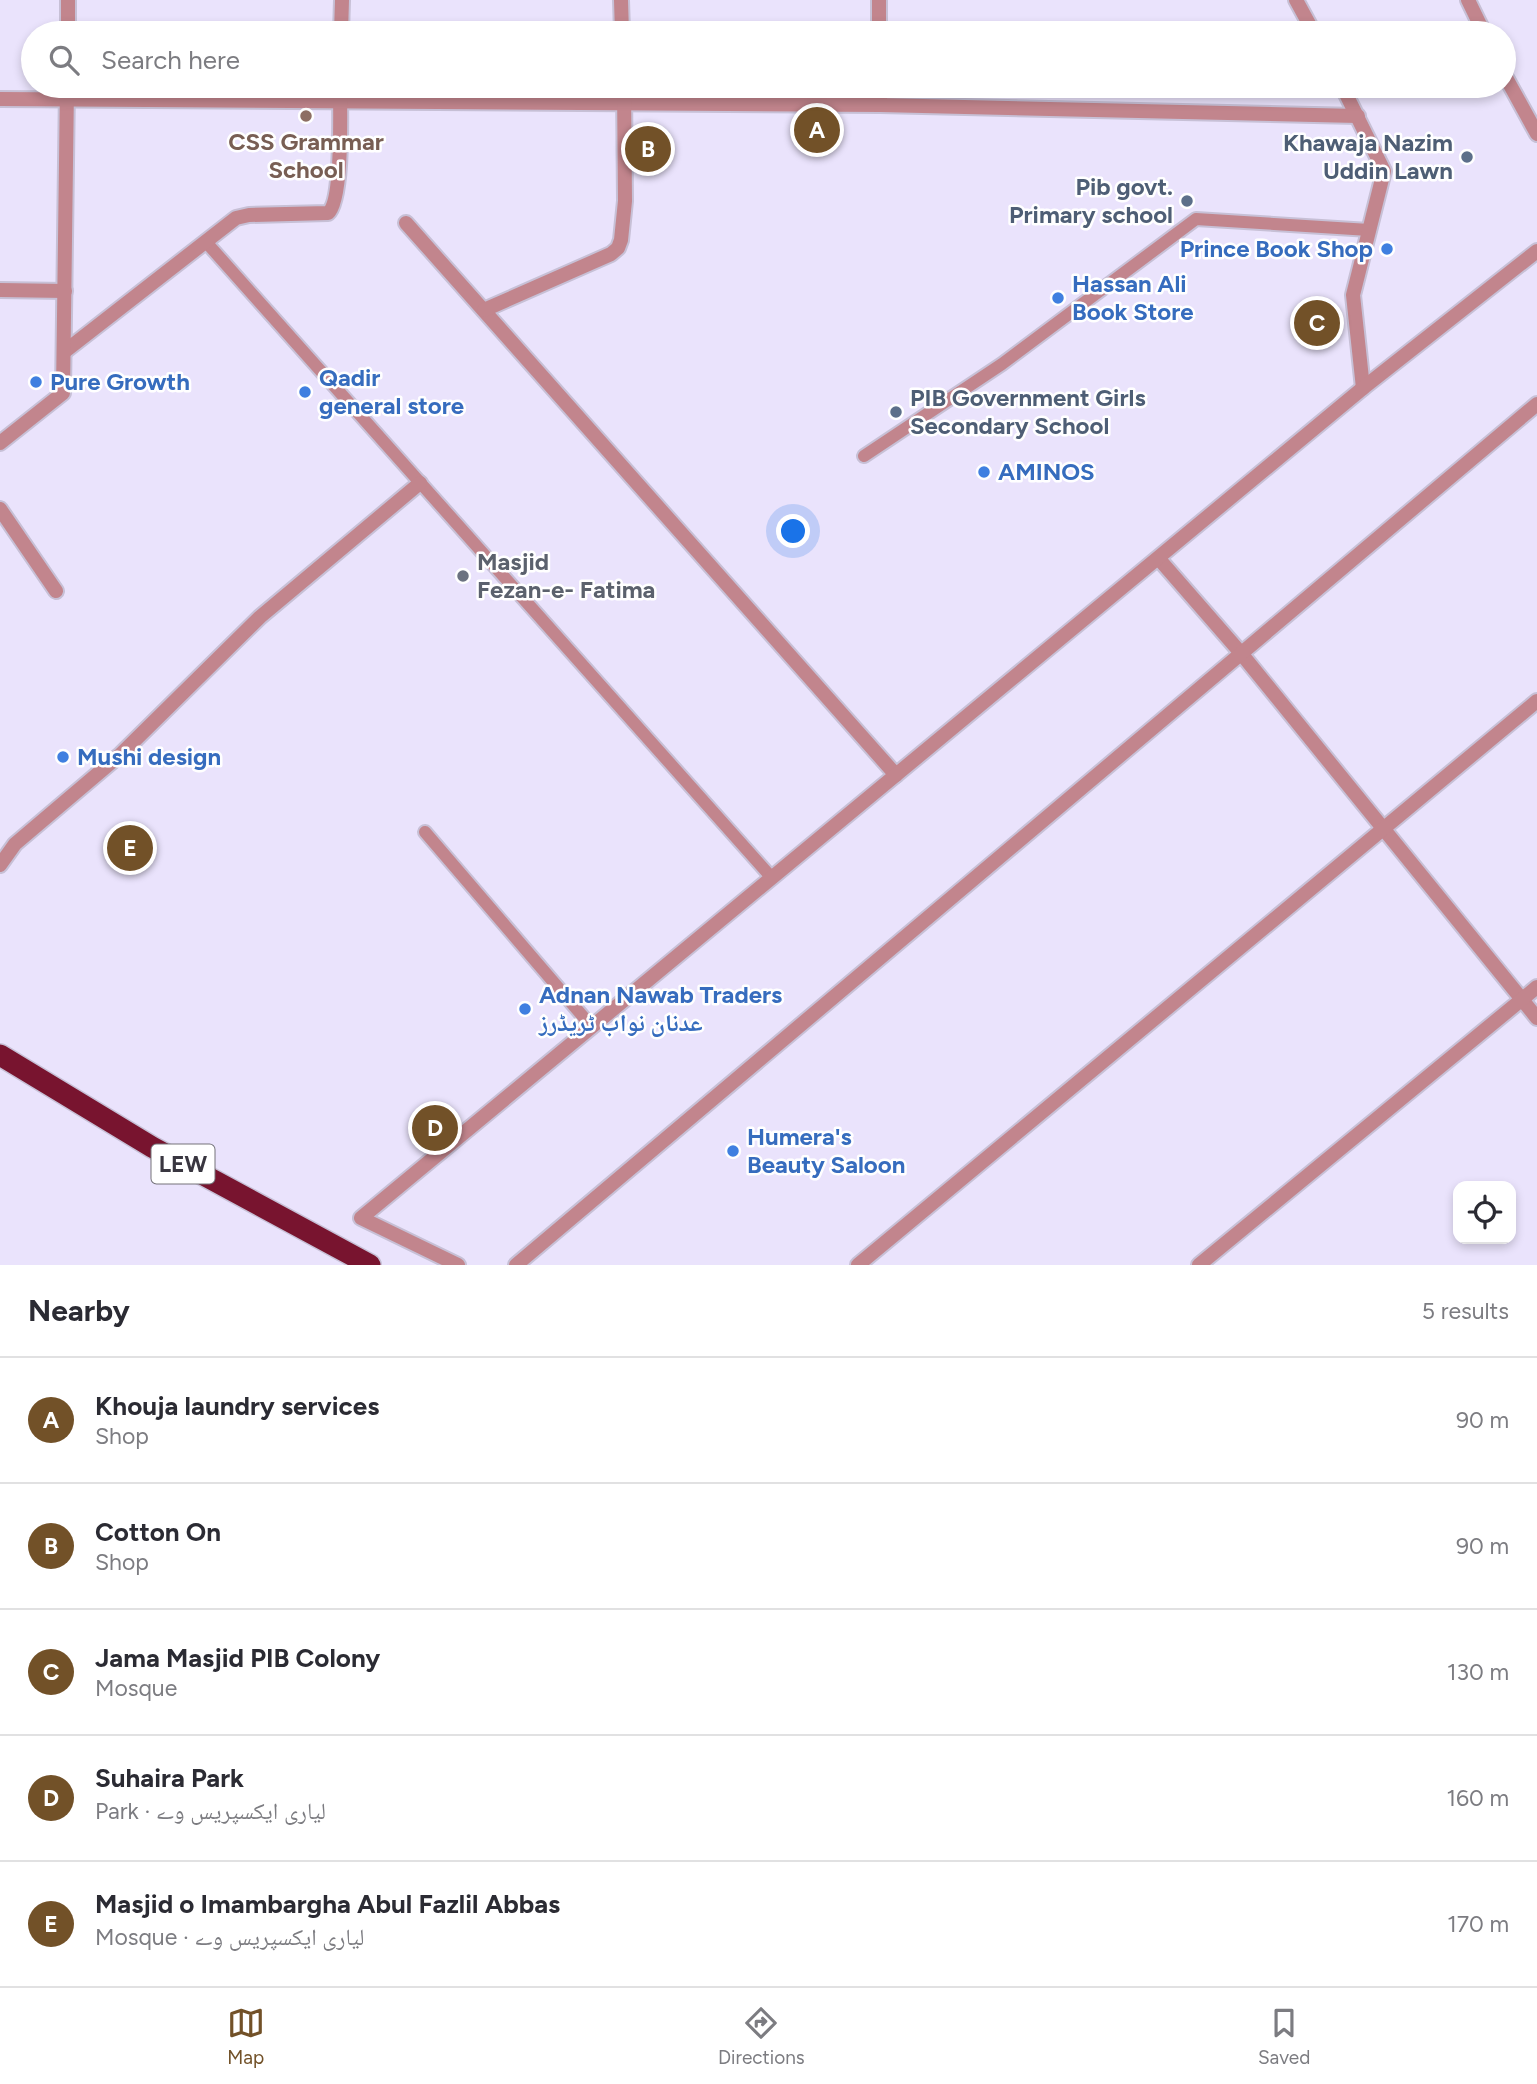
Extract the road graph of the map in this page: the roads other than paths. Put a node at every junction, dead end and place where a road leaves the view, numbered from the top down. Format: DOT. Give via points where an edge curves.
graph roads {
  1 [pos="68,0"];
  2 [pos="342,0"];
  3 [pos="621,0"];
  4 [pos="879,0"];
  5 [pos="1296,0"];
  6 [pos="1468,0"];
  7 [pos="68,21"];
  8 [pos="341,21"];
  9 [pos="622,21"];
  10 [pos="879,21"];
  11 [pos="1307,21"];
  12 [pos="1478,21"];
  13 [pos="1516,96"];
  14 [pos="21,97"];
  15 [pos="67,98"];
  16 [pos="249,98"];
  17 [pos="625,98"];
  18 [pos="880,98"];
  19 [pos="1348,98"];
  20 [pos="0,99"];
  21 [pos="340,101"];
  22 [pos="625,103"];
  23 [pos="880,105"];
  24 [pos="1358,116"];
  25 [pos="1537,134"];
  26 [pos="406,223"];
  27 [pos="1369,230"];
  28 [pos="206,242"];
  29 [pos="1537,251"];
  30 [pos="0,290"];
  31 [pos="65,291"];
  32 [pos="484,310"];
  33 [pos="64,352"];
  34 [pos="1363,388"];
  35 [pos="1537,404"];
  36 [pos="0,443"];
  37 [pos="864,456"];
  38 [pos="420,483"];
  39 [pos="0,509"];
  40 [pos="1158,559"];
  41 [pos="56,591"];
  42 [pos="1240,652"];
  43 [pos="1537,701"];
  44 [pos="896,775"];
  45 [pos="1384,829"];
  46 [pos="425,832"];
  47 [pos="0,865"];
  48 [pos="772,877"];
  49 [pos="1537,987"];
  50 [pos="1522,1000"];
  51 [pos="1537,1018"];
  52 [pos="592,1027"];
  53 [pos="0,1055"];
  54 [pos="370,1265"];
  55 [pos="458,1265"];
  56 [pos="516,1265"];
  57 [pos="858,1265"];
  58 [pos="1199,1265"];
  1 -- 7 [label="street"];
  2 -- 8 [label="street"];
  3 -- 9 [label="street"];
  4 -- 10 [label="street"];
  5 -- 11 [label="street"];
  6 -- 12 [label="street"];
  13 -- 25 [label="street"];
  14 -- 20 [label="street"];
  15 -- 31 [label="street"];
  16 -- 21 [label="street"];
  17 -- 22 [label="street"];
  18 -- 23 [label="street"];
  19 -- 24 [label="street"];
  21 -- 22 [label="street"];
  21 -- 28 [label="street" via="334,208 328,213 236,218"];
  22 -- 23 [label="street"];
  22 -- 32 [label="street" via="625,201 618,248"];
  23 -- 24 [label="street"];
  24 -- 27 [label="street" via="1384,172"];
  26 -- 32 [label="street"];
  27 -- 34 [label="street" via="1353,295"];
  27 -- 37 [label="lane" via="1196,219 1002,364"];
  28 -- 33 [label="street"];
  28 -- 38 [label="lane"];
  29 -- 34 [label="street"];
  30 -- 31 [label="street"];
  31 -- 33 [label="street"];
  32 -- 44 [label="street"];
  33 -- 36 [label="street" via="63,393"];
  34 -- 40 [label="street"];
  35 -- 42 [label="street"];
  38 -- 47 [label="street" via="260,617 121,754 15,844"];
  38 -- 48 [label="lane"];
  39 -- 41 [label="street"];
  40 -- 42 [label="street"];
  40 -- 44 [label="street"];
  42 -- 45 [label="street"];
  42 -- 56 [label="street"];
  43 -- 45 [label="street"];
  44 -- 48 [label="street"];
  45 -- 50 [label="street"];
  45 -- 57 [label="street"];
  46 -- 52 [label="lane"];
  48 -- 52 [label="street"];
  49 -- 50 [label="street"];
  50 -- 51 [label="street"];
  50 -- 58 [label="street"];
  52 -- 55 [label="street" via="361,1218"];
  53 -- 54 [label="highway, LEW" via="152,1147"];
}
